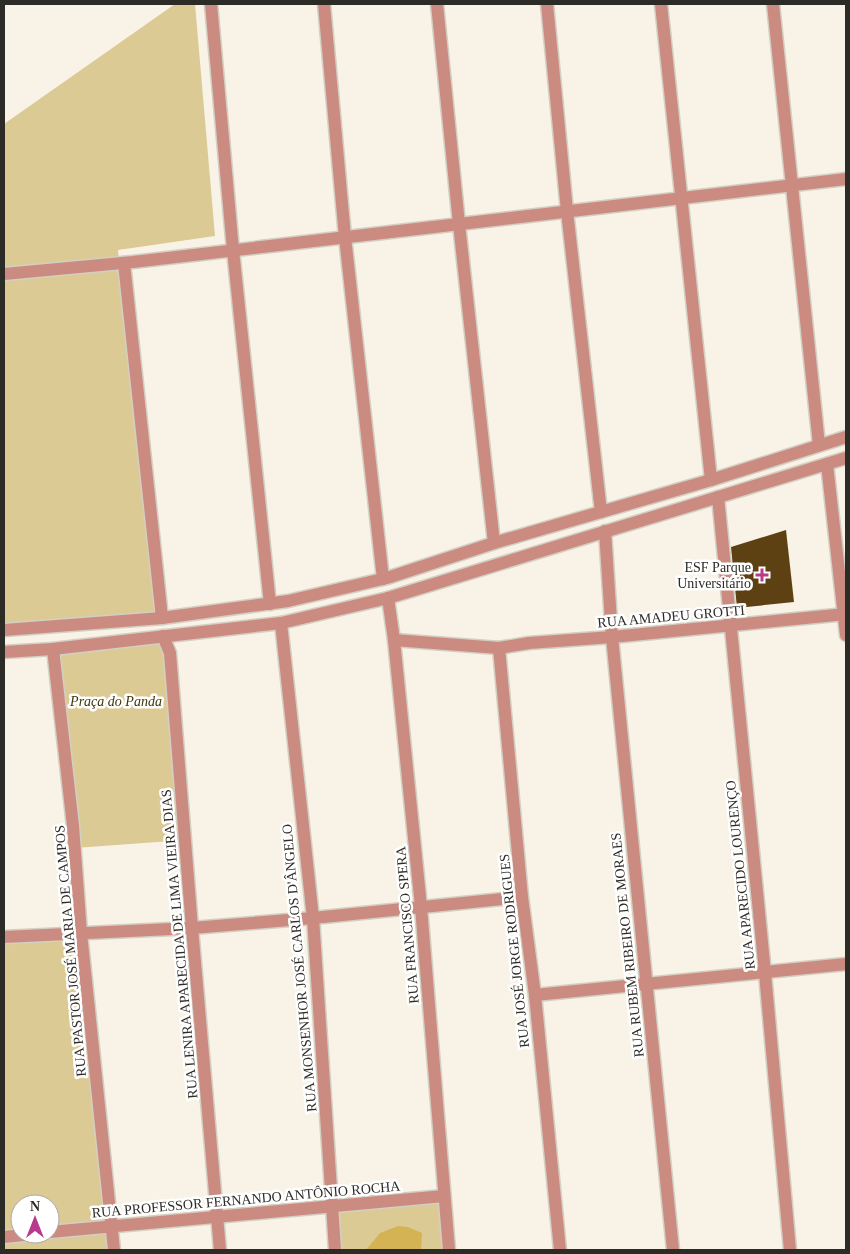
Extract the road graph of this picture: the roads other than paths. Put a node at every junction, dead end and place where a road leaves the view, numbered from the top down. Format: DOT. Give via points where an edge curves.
graph roads {
  1 [pos="211,4"];
  2 [pos="324,4"];
  3 [pos="437,4"];
  4 [pos="547,4"];
  5 [pos="661,4"];
  6 [pos="773,4"];
  7 [pos="846,179"];
  8 [pos="791,185"];
  9 [pos="680,198"];
  10 [pos="566,212"];
  11 [pos="459,224"];
  12 [pos="344,237"];
  13 [pos="233,250"];
  14 [pos="124,263"];
  15 [pos="4,274"];
  16 [pos="846,437"];
  17 [pos="819,445"];
  18 [pos="846,458"];
  19 [pos="827,464"];
  20 [pos="711,480"];
  21 [pos="718,497"];
  22 [pos="601,512"];
  23 [pos="605,531"];
  24 [pos="494,543"];
  25 [pos="383,579"];
  26 [pos="388,598"];
  27 [pos="270,604"];
  28 [pos="845,614"];
  29 [pos="162,618"];
  30 [pos="281,623"];
  31 [pos="731,625"];
  32 [pos="4,630"];
  33 [pos="846,635"];
  34 [pos="163,636"];
  35 [pos="612,637"];
  36 [pos="394,640"];
  37 [pos="53,648"];
  38 [pos="499,648"];
  39 [pos="4,652"];
  40 [pos="522,896"];
  41 [pos="421,907"];
  42 [pos="313,918"];
  43 [pos="192,928"];
  44 [pos="81,933"];
  45 [pos="4,937"];
  46 [pos="846,964"];
  47 [pos="765,973"];
  48 [pos="646,985"];
  49 [pos="535,995"];
  50 [pos="444,1196"];
  51 [pos="332,1207"];
  52 [pos="217,1218"];
  53 [pos="113,1226"];
  54 [pos="60,1231"];
  55 [pos="114,1250"];
  56 [pos="220,1250"];
  57 [pos="335,1250"];
  58 [pos="449,1250"];
  59 [pos="560,1250"];
  60 [pos="673,1250"];
  61 [pos="790,1250"];
  1 -- 13 [label="street"];
  2 -- 12 [label="street"];
  3 -- 11 [label="street"];
  4 -- 10 [label="street"];
  5 -- 9 [label="street"];
  6 -- 8 [label="street"];
  7 -- 8 [label="street"];
  8 -- 9 [label="street"];
  8 -- 17 [label="street"];
  9 -- 10 [label="street"];
  9 -- 20 [label="street"];
  10 -- 11 [label="street"];
  10 -- 22 [label="street"];
  11 -- 12 [label="street"];
  11 -- 24 [label="street"];
  12 -- 13 [label="street"];
  12 -- 25 [label="street"];
  13 -- 14 [label="street"];
  13 -- 27 [label="street"];
  14 -- 15 [label="street"];
  14 -- 29 [label="street"];
  16 -- 17 [label="street"];
  17 -- 20 [label="street"];
  18 -- 19 [label="street"];
  19 -- 21 [label="street"];
  19 -- 28 [label="street"];
  20 -- 22 [label="street"];
  21 -- 23 [label="street"];
  21 -- 31 [label="street, RUA APARECIDO LOURENÇO"];
  22 -- 23 [label="street, RUA RUBEM RIBEIRO DE MORAES" via="612,518 612,526"];
  22 -- 24 [label="street"];
  23 -- 26 [label="street"];
  23 -- 35 [label="street, RUA RUBEM RIBEIRO DE MORAES"];
  24 -- 25 [label="street"];
  25 -- 26 [label="street" via="376,586 376,593 381,598"];
  25 -- 27 [label="street"];
  26 -- 30 [label="street"];
  26 -- 36 [label="street, RUA FRANCISCO SPERA"];
  27 -- 29 [label="street"];
  28 -- 31 [label="street, RUA AMADEU GROTTI"];
  28 -- 33 [label="street"];
  29 -- 32 [label="street"];
  29 -- 34 [label="street, RUA LENIRA APARECIDA DE LIMA VIEIRA DIAS" via="154,626"];
  30 -- 34 [label="street"];
  30 -- 42 [label="street, RUA MONSENHOR JOSÉ CARLOS D'ÂNGELO"];
  31 -- 35 [label="street, RUA AMADEU GROTTI"];
  31 -- 47 [label="street, RUA APARECIDO LOURENÇO"];
  34 -- 37 [label="street"];
  34 -- 43 [label="street, RUA LENIRA APARECIDA DE LIMA VIEIRA DIAS" via="170,653"];
  35 -- 38 [label="street, RUA AMADEU GROTTI"];
  35 -- 48 [label="street, RUA RUBEM RIBEIRO DE MORAES"];
  36 -- 38 [label="street, RUA AMADEU GROTTI"];
  36 -- 41 [label="street, RUA FRANCISCO SPERA"];
  37 -- 39 [label="street"];
  37 -- 44 [label="street, RUA PASTOR JOSÉ MARIA DE CAMPOS" via="73,826"];
  38 -- 40 [label="street, RUA JOSÉ JORGE RODRIGUES"];
  40 -- 41 [label="street"];
  40 -- 49 [label="street, RUA JOSÉ JORGE RODRIGUES"];
  41 -- 42 [label="street"];
  41 -- 50 [label="street, RUA FRANCISCO SPERA"];
  42 -- 43 [label="street"];
  42 -- 51 [label="street, RUA MONSENHOR JOSÉ CARLOS D'ÂNGELO"];
  43 -- 44 [label="street"];
  43 -- 52 [label="street, RUA LENIRA APARECIDA DE LIMA VIEIRA DIAS"];
  44 -- 45 [label="street"];
  44 -- 53 [label="street, RUA PASTOR JOSÉ MARIA DE CAMPOS"];
  46 -- 47 [label="street"];
  47 -- 48 [label="street"];
  47 -- 61 [label="street, RUA APARECIDO LOURENÇO"];
  48 -- 49 [label="street"];
  48 -- 60 [label="street, RUA RUBEM RIBEIRO DE MORAES"];
  49 -- 59 [label="street, RUA JOSÉ JORGE RODRIGUES"];
  50 -- 51 [label="street, RUA PROFESSOR FERNANDO ANTÔNIO ROCHA"];
  50 -- 58 [label="street, RUA FRANCISCO SPERA"];
  51 -- 52 [label="street, RUA PROFESSOR FERNANDO ANTÔNIO ROCHA"];
  51 -- 57 [label="street, RUA MONSENHOR JOSÉ CARLOS D'ÂNGELO"];
  52 -- 53 [label="street, RUA PROFESSOR FERNANDO ANTÔNIO ROCHA"];
  52 -- 56 [label="street, RUA LENIRA APARECIDA DE LIMA VIEIRA DIAS"];
  53 -- 54 [label="street, RUA PROFESSOR FERNANDO ANTÔNIO ROCHA"];
  53 -- 55 [label="street, RUA PASTOR JOSÉ MARIA DE CAMPOS"];
}
